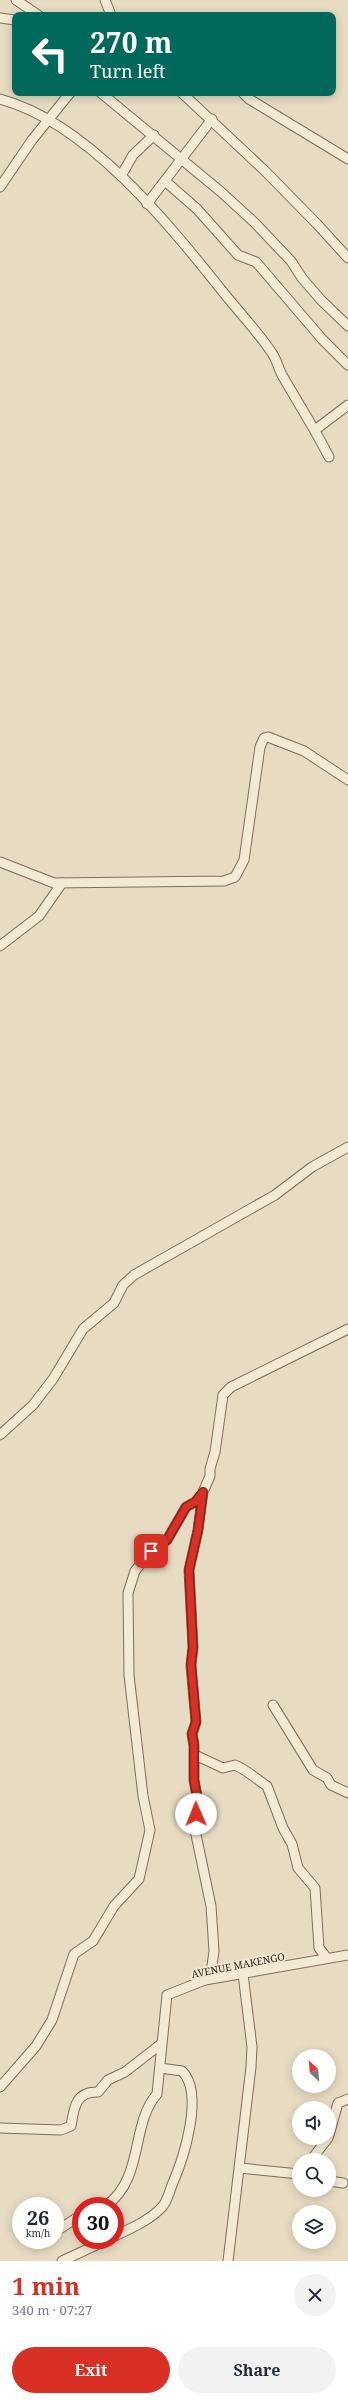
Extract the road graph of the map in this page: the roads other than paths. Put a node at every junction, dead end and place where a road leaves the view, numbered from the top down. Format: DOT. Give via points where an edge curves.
graph roads {
  1 [pos="16,0"];
  2 [pos="106,0"];
  3 [pos="34,12"];
  4 [pos="110,12"];
  5 [pos="0,18"];
  6 [pos="12,20"];
  7 [pos="67,96"];
  8 [pos="105,96"];
  9 [pos="185,96"];
  10 [pos="246,96"];
  11 [pos="0,99"];
  12 [pos="48,119"];
  13 [pos="212,119"];
  14 [pos="154,135"];
  15 [pos="181,158"];
  16 [pos="348,159"];
  17 [pos="121,176"];
  18 [pos="165,181"];
  19 [pos="0,187"];
  20 [pos="147,204"];
  21 [pos="348,258"];
  22 [pos="348,326"];
  23 [pos="348,365"];
  24 [pos="348,405"];
  25 [pos="315,430"];
  26 [pos="329,456"];
  27 [pos="348,780"];
  28 [pos="0,862"];
  29 [pos="62,883"];
  30 [pos="0,946"];
  31 [pos="348,1147"];
  32 [pos="348,1329"];
  33 [pos="0,1436"];
  34 [pos="203,1492"];
  35 [pos="273,1705"];
  36 [pos="195,1755"];
  37 [pos="348,1793"];
  38 [pos="348,1955"];
  39 [pos="326,1957"];
  40 [pos="243,1974"];
  41 [pos="205,1980"];
  42 [pos="161,2044"];
  43 [pos="160,2068"];
  44 [pos="0,2087"];
  45 [pos="348,2099"];
  46 [pos="336,2111"];
  47 [pos="0,2128"];
  48 [pos="323,2145"];
  49 [pos="316,2153"];
  50 [pos="240,2168"];
  51 [pos="292,2173"];
  52 [pos="336,2182"];
  53 [pos="344,2183"];
  54 [pos="116,2197"];
  55 [pos="124,2232"];
  56 [pos="88,2249"];
  57 [pos="226,2260"];
  58 [pos="62,2261"];
  1 -- 3 [label="street"];
  2 -- 4 [label="street"];
  5 -- 6 [label="street"];
  7 -- 12 [label="street"];
  8 -- 14 [label="street"];
  9 -- 13 [label="street"];
  10 -- 16 [label="street"];
  11 -- 12 [label="street" via="26,107"];
  12 -- 17 [label="street" via="97,153"];
  12 -- 19 [label="street"];
  13 -- 15 [label="street"];
  13 -- 21 [label="street"];
  14 -- 15 [label="street"];
  14 -- 17 [label="street" via="134,155"];
  15 -- 18 [label="street"];
  15 -- 22 [label="street" via="255,223 291,261 321,300"];
  17 -- 20 [label="street"];
  18 -- 20 [label="street"];
  18 -- 23 [label="street" via="197,209 238,255 256,262 322,339"];
  20 -- 25 [label="street" via="193,254 273,354 281,374"];
  24 -- 25 [label="street"];
  25 -- 26 [label="street"];
  27 -- 29 [label="street" via="304,751 268,737 264,738 260,746 244,860 235,877 224,881"];
  28 -- 29 [label="street" via="47,882"];
  29 -- 30 [label="street" via="39,916"];
  31 -- 33 [label="street" via="312,1167 276,1195 134,1275 123,1285 114,1303 83,1329 53,1379 33,1405"];
  32 -- 34 [label="street" via="225,1392 210,1476"];
  34 -- 36 [label="street" via="189,1570 193,1647 191,1664 196,1722 192,1734"];
  34 -- 44 [label="street" via="195,1502 186,1507 167,1540 151,1551 135,1572 128,1593 129,1675 150,1835 139,1879 114,1906 93,1941 75,1952 52,2020 36,2046"];
  35 -- 37 [label="street" via="313,1770 327,1778 331,1785"];
  36 -- 39 [label="street" via="223,1768 235,1765 268,1786 283,1828 292,1844 298,1868 315,1888 319,1948"];
  36 -- 41 [label="street" via="194,1780 198,1801 195,1830 214,1932 214,1964"];
  38 -- 39 [label="street, AVENUE MAKENGO"];
  39 -- 40 [label="street, AVENUE MAKENGO"];
  40 -- 41 [label="street, AVENUE MAKENGO"];
  40 -- 50 [label="street" via="252,2047"];
  41 -- 42 [label="street, AVENUE MAKENGO" via="167,1995"];
  42 -- 43 [label="street, AVENUE MAKENGO"];
  42 -- 47 [label="street" via="125,2072 108,2080 98,2092 81,2096 74,2106 69,2128"];
  43 -- 54 [label="street, AVENUE MAKENGO" via="157,2094 149,2105 142,2125 134,2165"];
  43 -- 55 [label="street" via="182,2072 189,2083 191,2120 185,2154 163,2206 144,2222"];
  45 -- 46 [label="street" via="338,2103"];
  48 -- 49 [label="street"];
  50 -- 51 [label="street"];
  50 -- 57 [label="street"];
  52 -- 53 [label="street"];
  56 -- 58 [label="street"];
}
